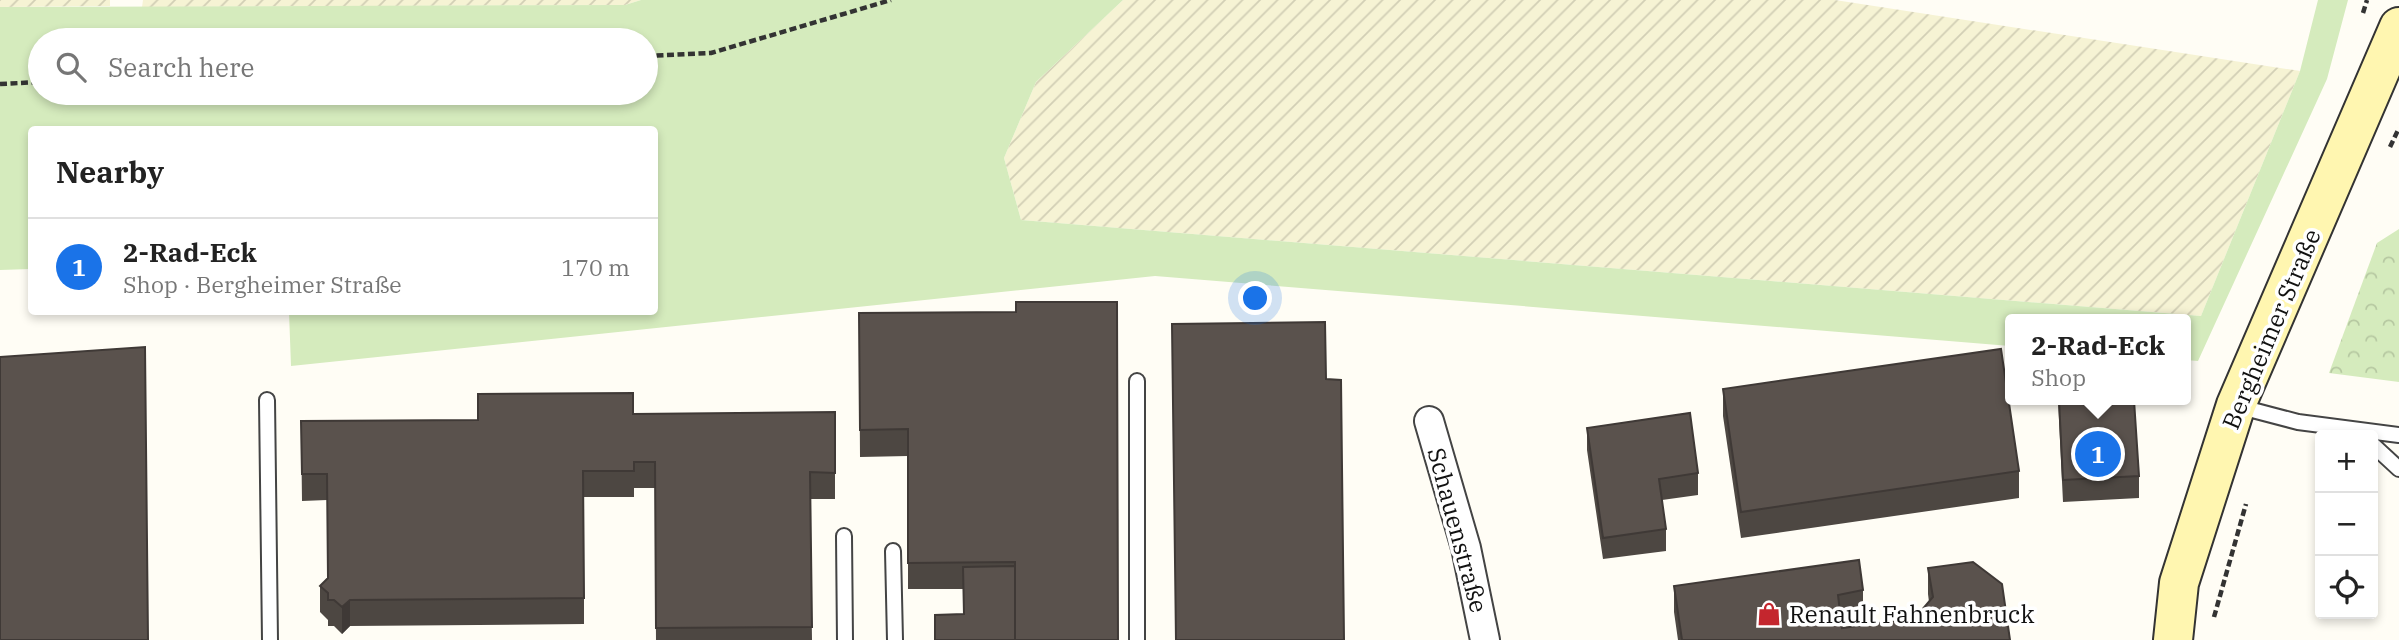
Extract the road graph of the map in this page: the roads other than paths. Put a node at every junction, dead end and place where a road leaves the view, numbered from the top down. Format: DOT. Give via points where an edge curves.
graph roads {
  1 [pos="2399,27"];
  2 [pos="1137,381"];
  3 [pos="267,400"];
  4 [pos="2236,405"];
  5 [pos="1429,421"];
  6 [pos="2342,430"];
  7 [pos="2378,434"];
  8 [pos="2399,435"];
  9 [pos="2378,450"];
  10 [pos="2399,469"];
  11 [pos="844,536"];
  12 [pos="893,551"];
  13 [pos="270,640"];
  14 [pos="845,640"];
  15 [pos="895,640"];
  16 [pos="1137,640"];
  17 [pos="1485,640"];
  18 [pos="2173,640"];
  1 -- 4 [label="street, Bergheimer Straße"];
  2 -- 16 [label="lane"];
  3 -- 13 [label="lane"];
  4 -- 6 [label="lane"];
  4 -- 18 [label="street, Bergheimer Straße" via="2179,583"];
  5 -- 17 [label="street, Schauenstraße" via="1466,548"];
  7 -- 8 [label="lane"];
  9 -- 10 [label="lane"];
  11 -- 14 [label="lane"];
  12 -- 15 [label="lane"];
}
